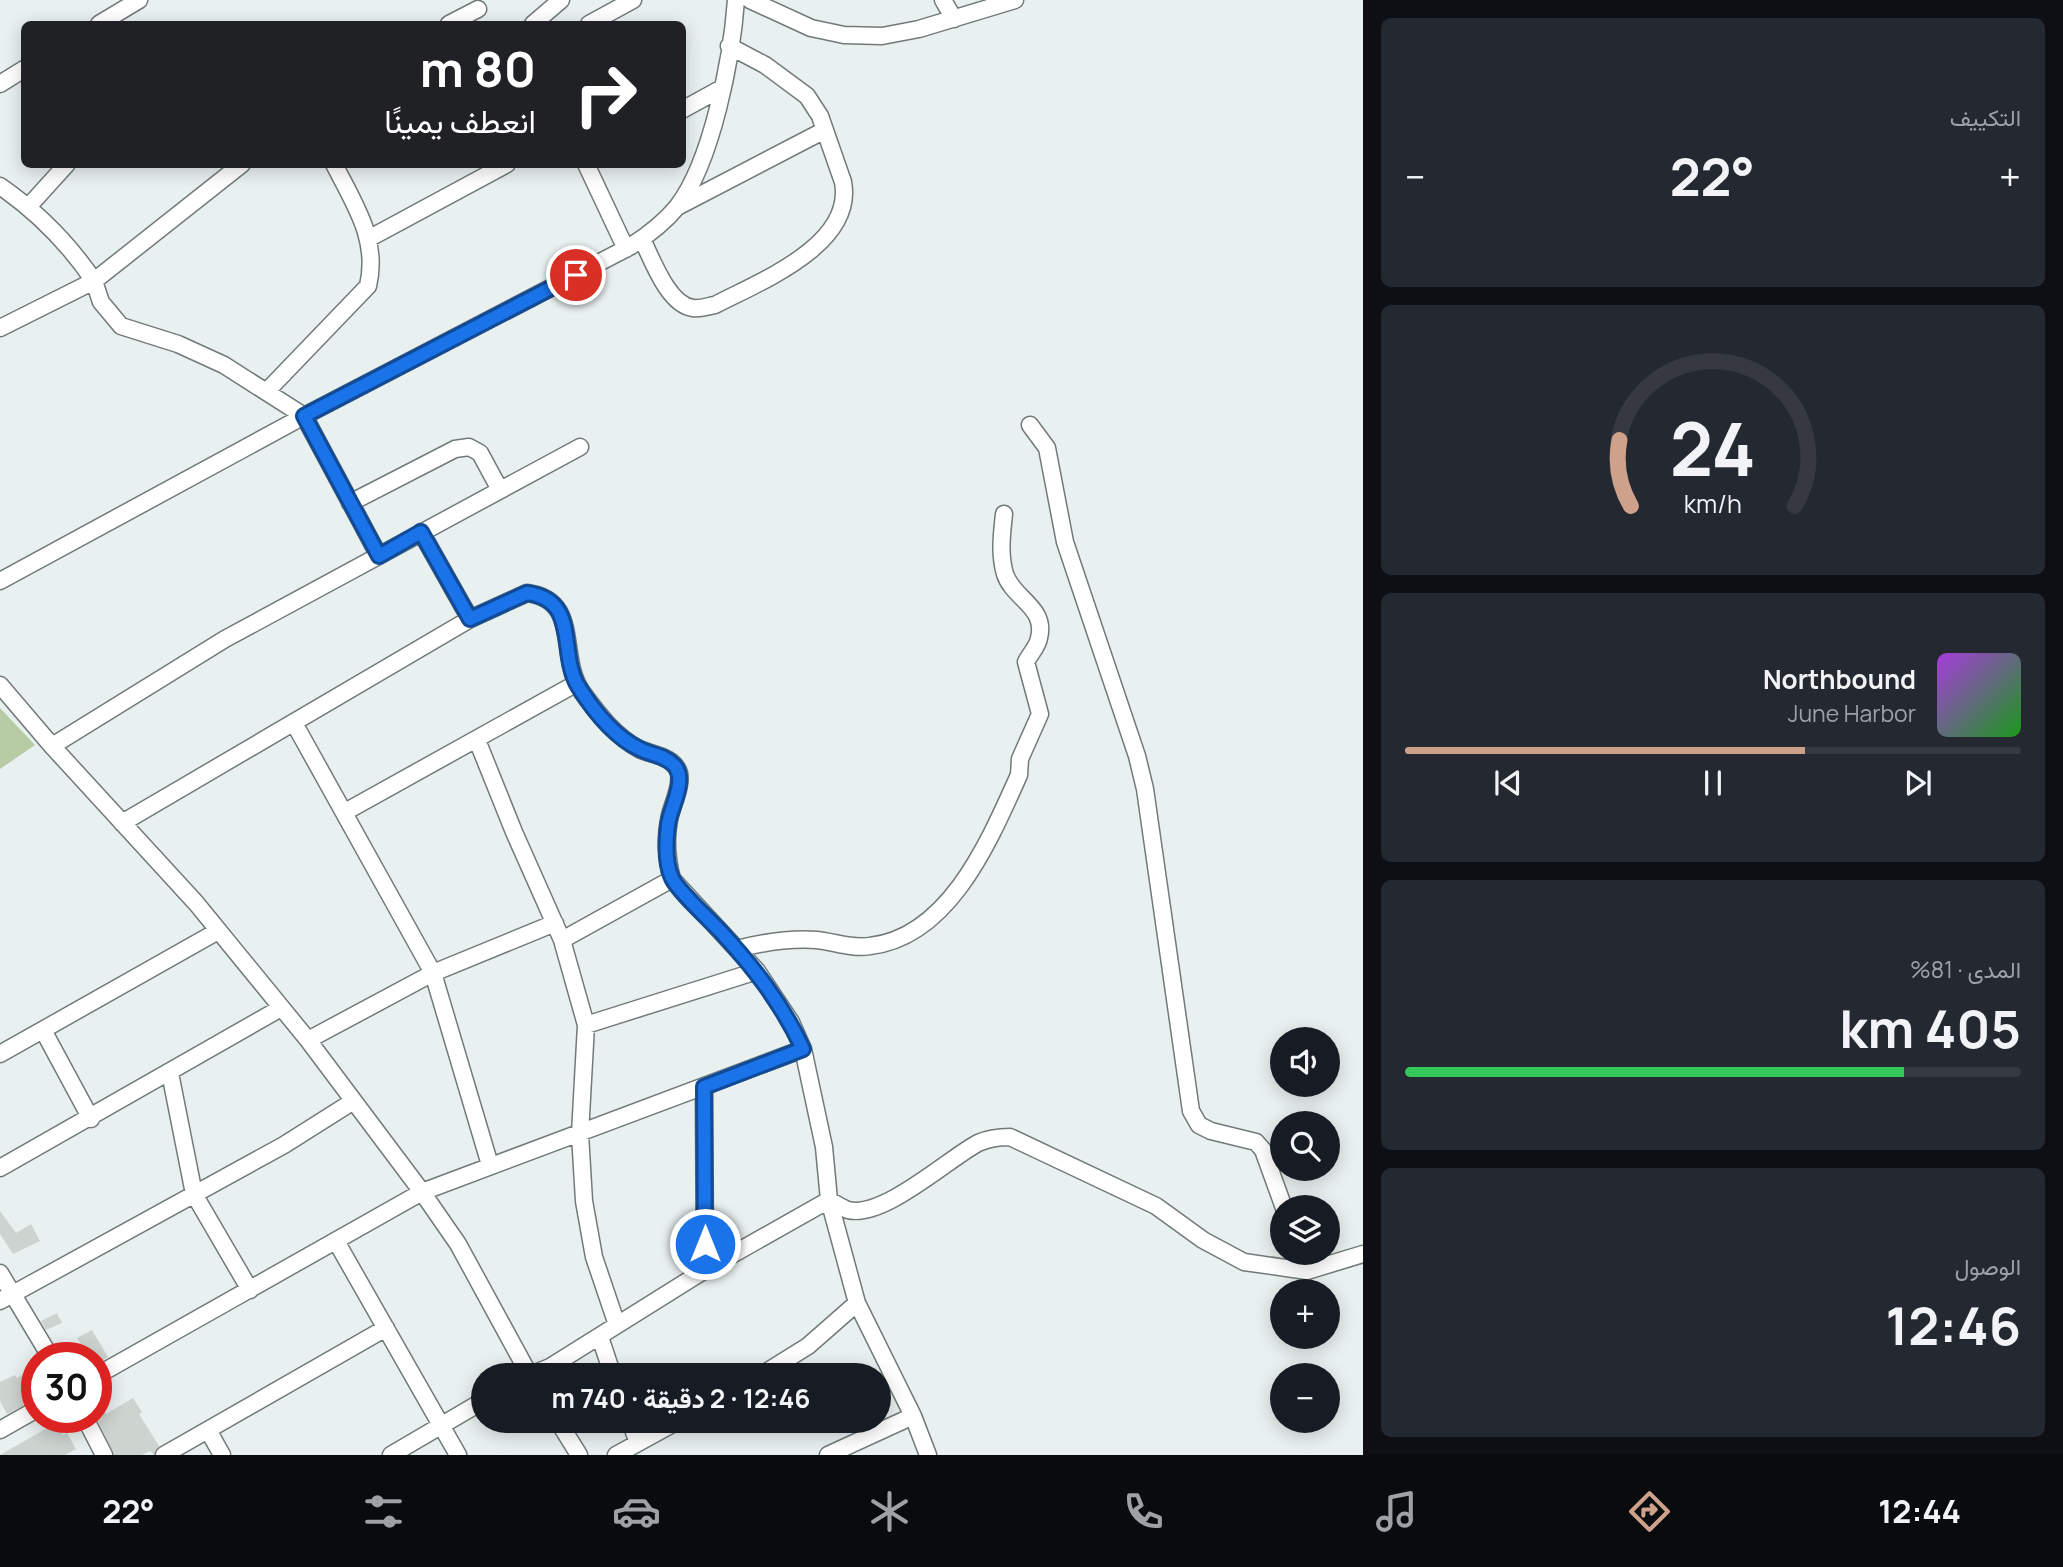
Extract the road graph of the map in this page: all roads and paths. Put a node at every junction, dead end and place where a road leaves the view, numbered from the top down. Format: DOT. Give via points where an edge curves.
graph roads {
  1 [pos="139,0"];
  2 [pos="561,0"];
  3 [pos="633,0"];
  4 [pos="736,0"];
  5 [pos="750,0"];
  6 [pos="943,0"];
  7 [pos="1015,0"];
  8 [pos="475,4"];
  9 [pos="954,19"];
  10 [pos="104,21"];
  11 [pos="453,21"];
  12 [pos="484,21"];
  13 [pos="536,21"];
  14 [pos="594,21"];
  15 [pos="729,46"];
  16 [pos="21,70"];
  17 [pos="2,77"];
  18 [pos="722,88"];
  19 [pos="686,108"];
  20 [pos="825,130"];
  21 [pos="63,168"];
  22 [pos="238,168"];
  23 [pos="336,168"];
  24 [pos="500,168"];
  25 [pos="588,168"];
  26 [pos="0,186"];
  27 [pos="29,206"];
  28 [pos="677,207"];
  29 [pos="368,239"];
  30 [pos="642,239"];
  31 [pos="626,249"];
  32 [pos="94,281"];
  33 [pos="0,328"];
  34 [pos="267,391"];
  35 [pos="304,416"];
  36 [pos="1030,425"];
  37 [pos="580,447"];
  38 [pos="500,490"];
  39 [pos="350,503"];
  40 [pos="1004,514"];
  41 [pos="421,532"];
  42 [pos="379,556"];
  43 [pos="0,581"];
  44 [pos="470,619"];
  45 [pos="577,683"];
  46 [pos="0,685"];
  47 [pos="293,723"];
  48 [pos="477,740"];
  49 [pos="52,746"];
  50 [pos="345,812"];
  51 [pos="122,823"];
  52 [pos="672,879"];
  53 [pos="555,923"];
  54 [pos="218,931"];
  55 [pos="562,940"];
  56 [pos="737,949"];
  57 [pos="757,971"];
  58 [pos="433,973"];
  59 [pos="281,1008"];
  60 [pos="586,1025"];
  61 [pos="43,1030"];
  62 [pos="307,1040"];
  63 [pos="803,1049"];
  64 [pos="0,1054"];
  65 [pos="170,1073"];
  66 [pos="704,1087"];
  67 [pos="352,1102"];
  68 [pos="91,1118"];
  69 [pos="580,1134"];
  70 [pos="490,1165"];
  71 [pos="0,1168"];
  72 [pos="422,1192"];
  73 [pos="194,1194"];
  74 [pos="1280,1195"];
  75 [pos="828,1200"];
  76 [pos="336,1241"];
  77 [pos="1363,1254"];
  78 [pos="1304,1265"];
  79 [pos="705,1270"];
  80 [pos="1307,1272"];
  81 [pos="0,1273"];
  82 [pos="250,1290"];
  83 [pos="6,1297"];
  84 [pos="857,1303"];
  85 [pos="617,1325"];
  86 [pos="386,1328"];
  87 [pos="600,1337"];
  88 [pos="39,1342"];
  89 [pos="522,1363"];
  90 [pos="557,1363"];
  91 [pos="609,1363"];
  92 [pos="781,1363"];
  93 [pos="112,1367"];
  94 [pos="471,1408"];
  95 [pos="913,1416"];
  96 [pos="21,1418"];
  97 [pos="442,1424"];
  98 [pos="0,1430"];
  99 [pos="208,1430"];
  100 [pos="93,1433"];
  101 [pos="565,1433"];
  102 [pos="634,1433"];
  103 [pos="656,1433"];
  104 [pos="638,1443"];
  105 [pos="104,1455"];
  106 [pos="163,1455"];
  107 [pos="222,1455"];
  108 [pos="391,1455"];
  109 [pos="458,1455"];
  110 [pos="579,1455"];
  111 [pos="616,1455"];
  112 [pos="828,1455"];
  113 [pos="928,1455"];
  1 -- 10 [label="street"];
  2 -- 13 [label="street"];
  3 -- 14 [label="street"];
  4 -- 15 [label="street"];
  5 -- 9 [label="street" via="811,28 844,35 882,36"];
  6 -- 9 [label="street"];
  7 -- 9 [label="street"];
  8 -- 11 [label="street"];
  8 -- 12 [label="street"];
  15 -- 18 [label="street"];
  15 -- 20 [label="street" via="807,96"];
  16 -- 17 [label="street"];
  18 -- 19 [label="street"];
  18 -- 28 [label="street" via="698,170"];
  20 -- 28 [label="street"];
  20 -- 30 [label="street" via="843,182 844,205 827,233 800,260 715,305 692,308 669,291"];
  21 -- 27 [label="street"];
  22 -- 32 [label="street"];
  23 -- 29 [label="street"];
  24 -- 29 [label="street"];
  25 -- 31 [label="street"];
  26 -- 27 [label="street"];
  27 -- 32 [label="street"];
  28 -- 30 [label="street"];
  29 -- 34 [label="street" via="368,286"];
  30 -- 31 [label="street"];
  31 -- 35 [label="street"];
  32 -- 33 [label="street"];
  32 -- 34 [label="street" via="101,302 121,326 178,344"];
  34 -- 35 [label="street"];
  35 -- 39 [label="street"];
  35 -- 43 [label="street"];
  36 -- 74 [label="street" via="1047,448 1065,542 1145,789 1191,1111 1199,1125 1210,1131 1256,1142 1264,1150"];
  37 -- 38 [label="street"];
  38 -- 39 [label="street" via="480,453 469,447 455,449"];
  38 -- 41 [label="street"];
  39 -- 42 [label="street"];
  40 -- 56 [label="street" via="1001,544 1005,573 1040,623 1039,640 1026,662 1040,713 1020,759 1019,775 972,868 949,901 919,927 891,940 850,947 786,939"];
  41 -- 42 [label="street"];
  41 -- 44 [label="street"];
  42 -- 49 [label="street" via="225,639"];
  44 -- 45 [label="street" via="527,593 550,601 565,626 569,664"];
  44 -- 47 [label="street"];
  45 -- 48 [label="street"];
  45 -- 52 [label="street" via="621,738 666,759 678,772 667,834"];
  46 -- 49 [label="street"];
  47 -- 50 [label="street"];
  47 -- 51 [label="street"];
  48 -- 50 [label="street"];
  48 -- 53 [label="street"];
  49 -- 51 [label="street"];
  50 -- 58 [label="street"];
  51 -- 54 [label="street"];
  52 -- 55 [label="street"];
  52 -- 56 [label="street"];
  53 -- 55 [label="street"];
  53 -- 58 [label="street"];
  54 -- 59 [label="street"];
  54 -- 61 [label="street"];
  55 -- 60 [label="street"];
  56 -- 57 [label="street"];
  57 -- 60 [label="street"];
  57 -- 63 [label="street"];
  58 -- 62 [label="street"];
  58 -- 70 [label="street"];
  59 -- 62 [label="street"];
  59 -- 65 [label="street"];
  60 -- 69 [label="street"];
  61 -- 64 [label="street"];
  61 -- 68 [label="street"];
  62 -- 67 [label="street"];
  63 -- 66 [label="street"];
  63 -- 75 [label="street" via="824,1147"];
  65 -- 68 [label="street"];
  65 -- 73 [label="street"];
  66 -- 69 [label="street"];
  66 -- 79 [label="street"];
  67 -- 72 [label="street"];
  67 -- 73 [label="street"];
  68 -- 71 [label="street"];
  69 -- 70 [label="street"];
  69 -- 85 [label="street" via="584,1201 594,1257"];
  70 -- 72 [label="street"];
  72 -- 76 [label="street"];
  72 -- 89 [label="street" via="458,1244"];
  73 -- 82 [label="street"];
  73 -- 83 [label="street"];
  75 -- 79 [label="street"];
  75 -- 80 [label="street" via="848,1210 876,1207 979,1143 1010,1137 1156,1206 1224,1254 1244,1262"];
  75 -- 84 [label="street"];
  76 -- 82 [label="street"];
  76 -- 86 [label="street"];
  77 -- 80 [label="street"];
  78 -- 80 [label="street"];
  79 -- 85 [label="street"];
  81 -- 83 [label="street"];
  82 -- 93 [label="street"];
  83 -- 88 [label="street"];
  84 -- 92 [label="street"];
  84 -- 95 [label="street"];
  85 -- 87 [label="street"];
  86 -- 97 [label="street"];
  86 -- 99 [label="street"];
  87 -- 90 [label="street"];
  87 -- 91 [label="street"];
  94 -- 97 [label="street"];
  95 -- 112 [label="street"];
  95 -- 113 [label="street"];
  96 -- 98 [label="street"];
  97 -- 108 [label="street"];
  97 -- 109 [label="street"];
  99 -- 106 [label="street"];
  99 -- 107 [label="street"];
  100 -- 105 [label="street"];
  101 -- 110 [label="street"];
  102 -- 104 [label="street"];
  103 -- 104 [label="street"];
  104 -- 111 [label="street"];
}
